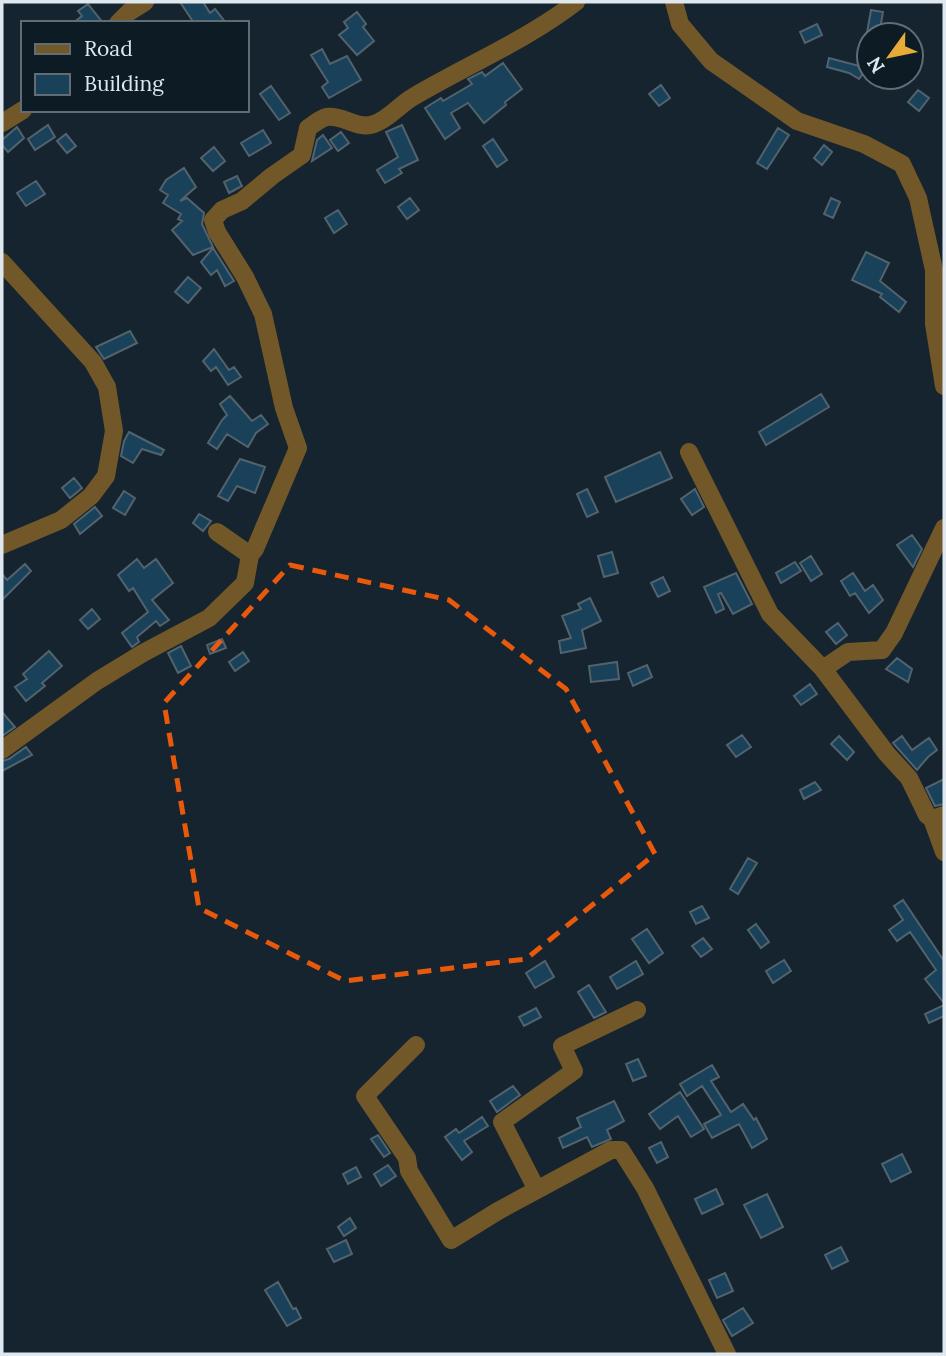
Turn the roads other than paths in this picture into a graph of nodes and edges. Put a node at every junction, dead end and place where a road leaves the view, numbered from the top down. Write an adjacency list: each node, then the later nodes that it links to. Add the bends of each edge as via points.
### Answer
1 (145, 2): 4 (street)
2 (576, 2): 13 (street, via 372,125 325,117 308,128 302,155 214,220 263,314 298,448)
3 (674, 2): 8 (street, via 680,24 711,61 797,121 864,144 902,164 918,198 934,270 933,324)
4 (120, 21)
5 (21, 111): 6 (street)
6 (2, 123)
7 (2, 262): 12 (street, via 93,362 107,387 114,430 106,476 91,496 61,520)
8 (944, 386)
9 (690, 452): 14 (street, via 771,614)
10 (944, 528): 14 (street, via 882,650 848,652)
11 (217, 532): 13 (street)
12 (2, 545)
13 (250, 555): 15 (street, via 245,583 209,618 97,681)
14 (823, 669): 16 (street, via 909,778 927,815)
15 (2, 750)
16 (938, 817): 17 (street)
17 (944, 852)
18 (636, 1010): 20 (street, via 562,1046 574,1070 502,1122)
19 (416, 1045): 20 (street, via 365,1096 407,1158 409,1171 451,1240)
20 (537, 1190): 21 (street, via 611,1150 621,1150 645,1188)
21 (727, 1354)

